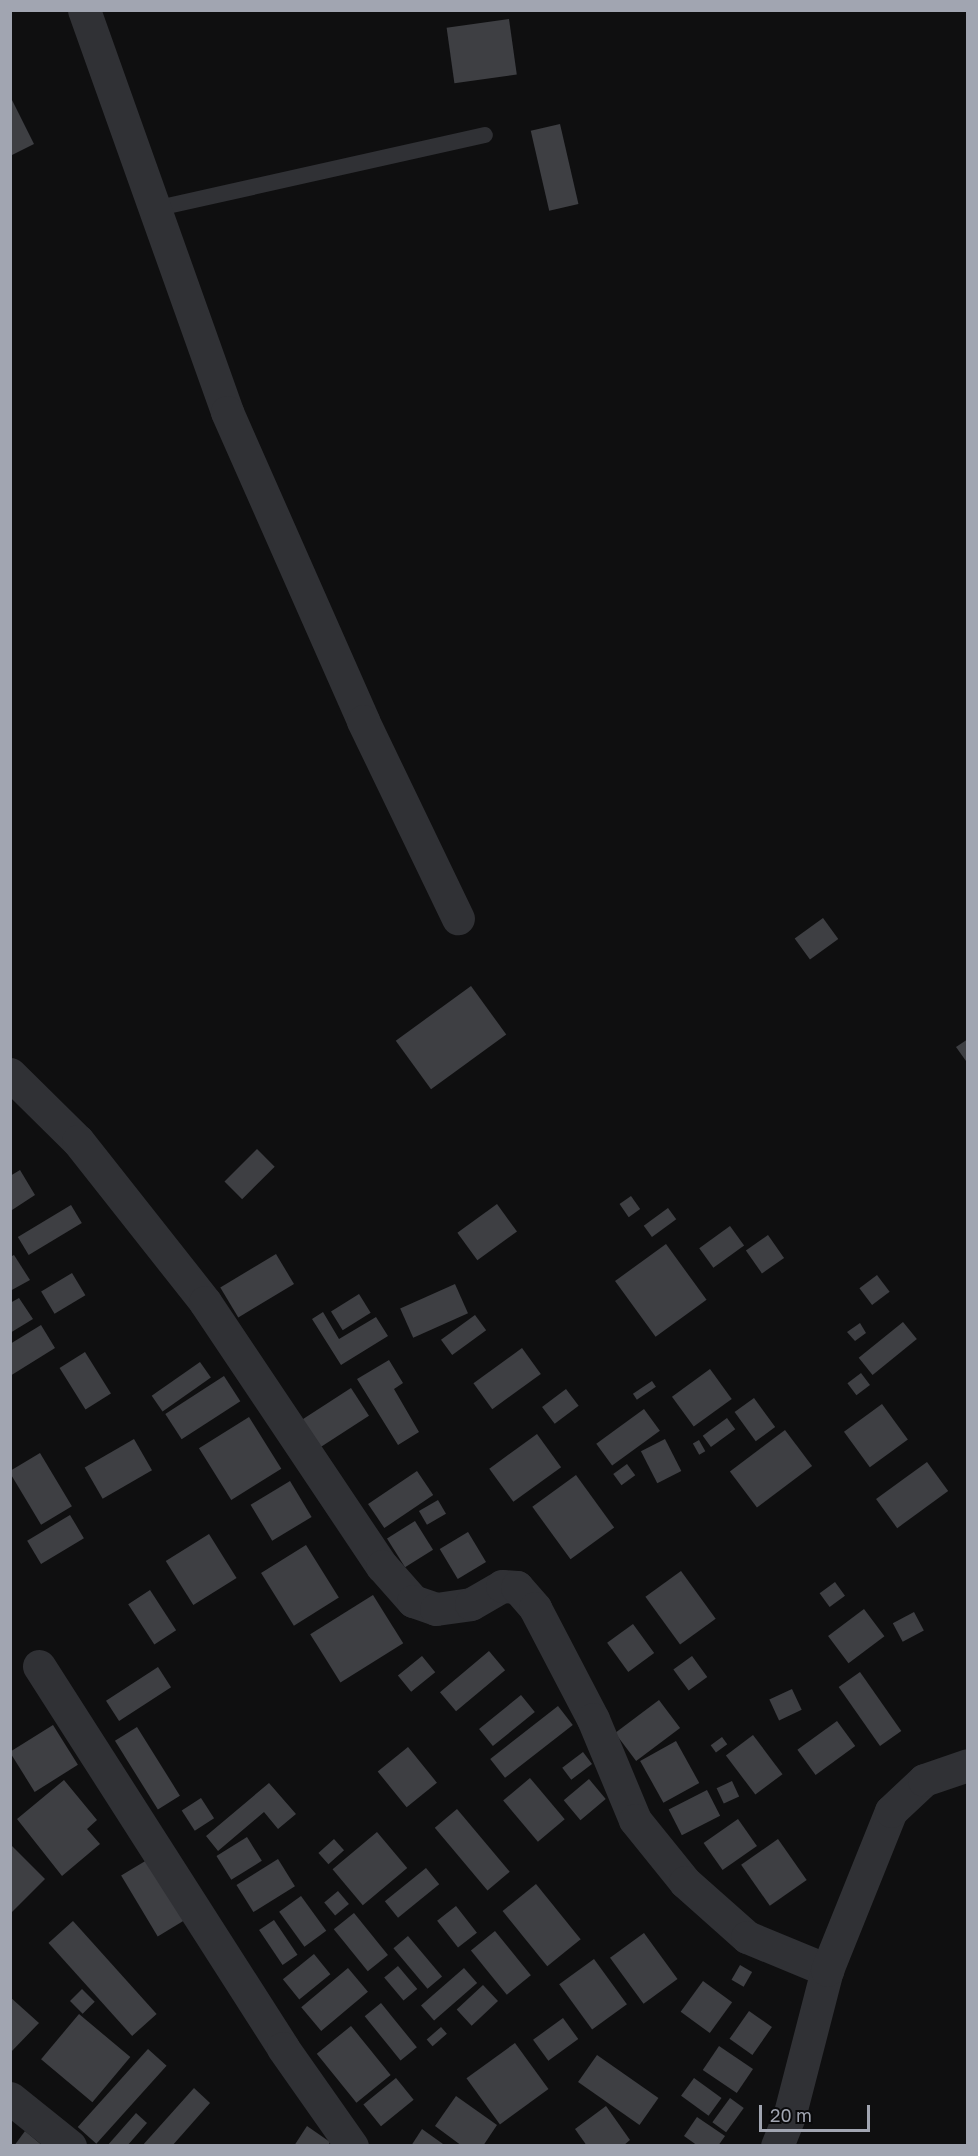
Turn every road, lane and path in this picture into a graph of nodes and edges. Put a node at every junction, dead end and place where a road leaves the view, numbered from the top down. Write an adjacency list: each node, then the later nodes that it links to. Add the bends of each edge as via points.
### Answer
1 (84, 10): 3 (street)
2 (484, 135): 3 (lane)
3 (154, 209): 4 (street, via 227,412 363,721)
4 (458, 918)
5 (10, 1074): 8 (street, via 78,1141 205,1302 382,1566 413,1600 436,1609 471,1604 502,1586 517,1587 535,1608 593,1719 635,1820 685,1882 747,1937)
6 (39, 1666): 11 (street, via 283,2048)
7 (968, 1765): 8 (street, via 924,1780 891,1811)
8 (827, 1970): 12 (street, via 790,2113)
9 (10, 2098): 10 (street)
10 (70, 2145)
11 (352, 2145)
12 (777, 2145)

